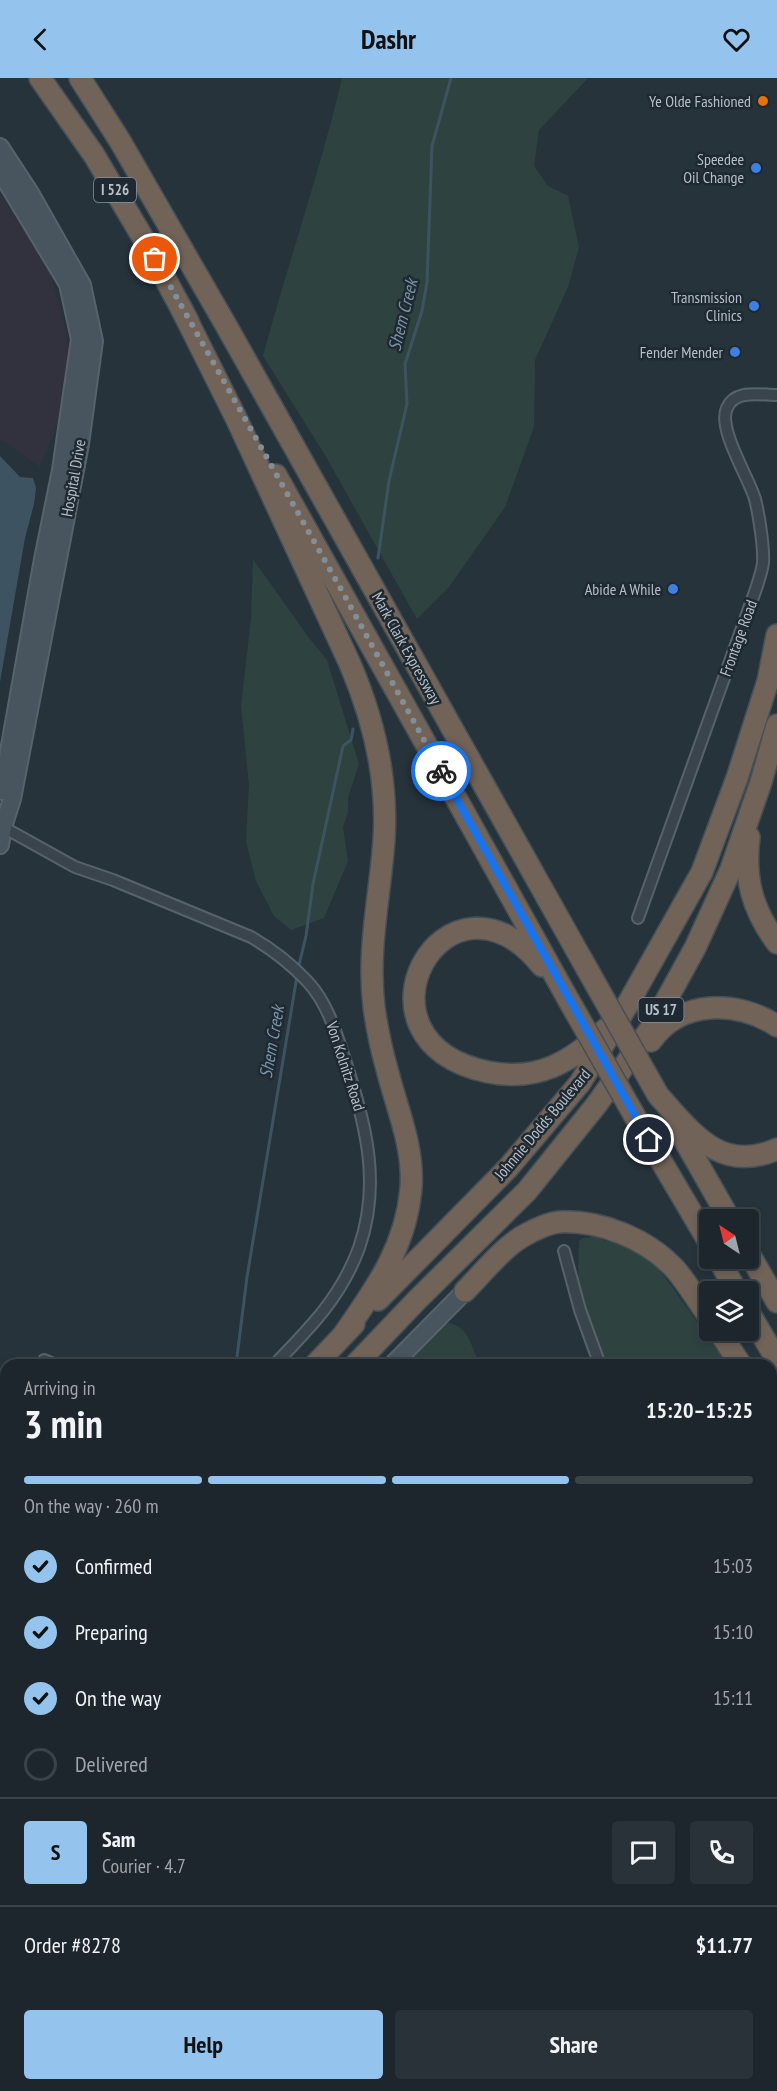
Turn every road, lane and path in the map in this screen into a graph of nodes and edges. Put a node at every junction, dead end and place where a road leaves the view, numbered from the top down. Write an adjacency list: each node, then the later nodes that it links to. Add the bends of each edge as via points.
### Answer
1 (40, 78): 5 (highway, Mark Clark Expressway / I 526, via 94,155)
2 (80, 78): 17 (highway, Mark Clark Expressway / I 526, bridge, via 227,327)
3 (0, 147): 10 (street, Hospital Drive, via 82,285 94,341 79,453 12,799)
4 (0, 171): 10 (street, Hospital Drive, via 68,284 80,339 62,470 1,798)
5 (181, 308): 14 (highway, Mark Clark Expressway / I 526); 28 (highway, via 350,664 378,744 384,838 373,935 373,990 386,1064 410,1152 411,1189 405,1222 382,1280)
6 (777, 395): 12 (street, Frontage Road, via 738,396 724,416 754,498 763,563)
7 (777, 635): 15 (highway, Johnnie Dodds Boulevard / US 17, via 768,681 702,872)
8 (777, 725): 9 (highway, Johnnie Dodds Boulevard / US 17)
9 (753, 805): 13 (highway, via 748,845 749,886 761,918); 19 (highway, Johnnie Dodds Boulevard / US 17, via 722,889 651,1028 597,1104)
10 (1, 826): 11 (street, Hospital Drive); 30 (street, Von Kolnitz Road, via 75,867 271,948 309,983 332,1020 362,1113 369,1150 367,1217 359,1247 328,1307)
11 (0, 845)
12 (638, 918)
13 (777, 943)
14 (568, 999): 15 (highway, via 521,946 483,928 456,932 436,946 416,978 413,1004 425,1032 445,1054 501,1075 540,1072 574,1056); 21 (highway, Mark Clark Expressway, bridge)
15 (625, 1010): 28 (highway, Johnnie Dodds Boulevard / US 17, via 580,1083 508,1168)
16 (777, 1026): 19 (highway, via 745,1011 716,1007 675,1019 654,1036 578,1144)
17 (658, 1095): 18 (highway, via 693,1134 726,1155 757,1156); 20 (highway, Mark Clark Expressway / I 526)
18 (777, 1149)
19 (527, 1191): 32 (highway, Johnnie Dodds Boulevard / US 17)
20 (724, 1209)
21 (699, 1225)
22 (564, 1251): 34 (street)
23 (758, 1269): 25 (highway)
24 (465, 1291): 26 (highway, via 523,1236 557,1222 577,1223 616,1231 651,1249 675,1270); 33 (street)
25 (777, 1302)
26 (699, 1303)
27 (759, 1330): 36 (highway)
28 (344, 1334): 31 (highway, Johnnie Dodds Boulevard / US 17)
29 (725, 1341): 35 (highway)
30 (280, 1359)
31 (321, 1359)
32 (363, 1359)
33 (398, 1359)
34 (598, 1359)
35 (737, 1359)
36 (776, 1359)

